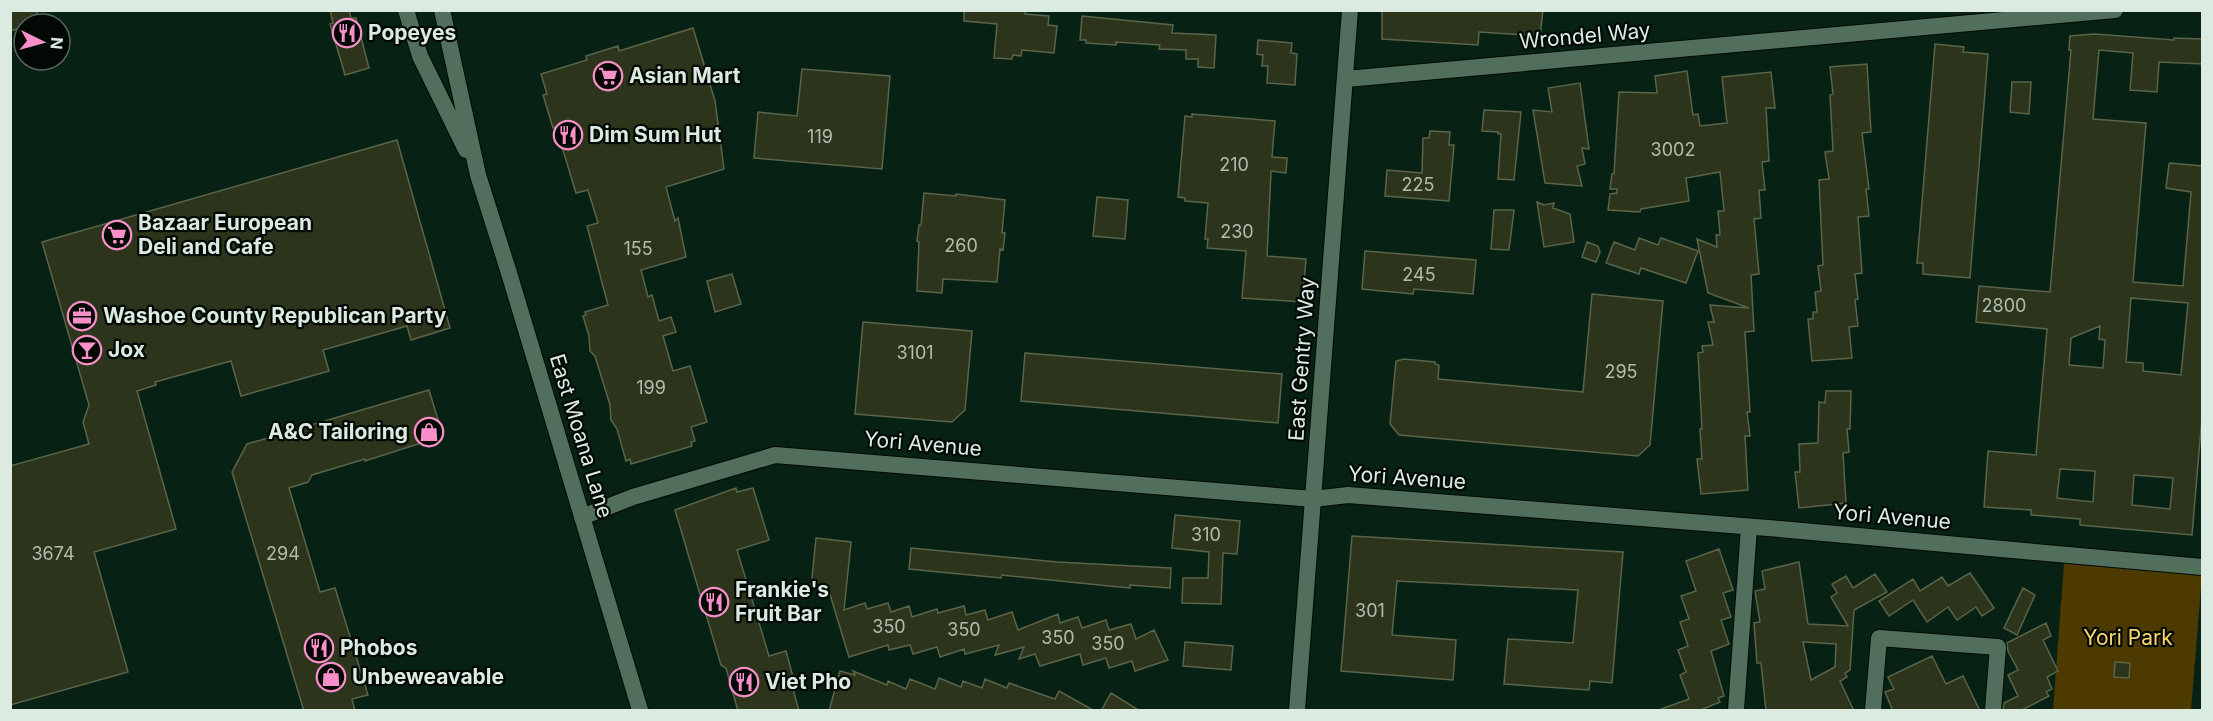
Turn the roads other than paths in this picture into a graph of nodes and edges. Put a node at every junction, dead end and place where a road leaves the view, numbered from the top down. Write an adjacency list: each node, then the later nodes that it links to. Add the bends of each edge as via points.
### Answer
1 (406, 10): 6 (street, East Moana Lane, via 420,56)
2 (442, 10): 6 (street, East Moana Lane)
3 (1350, 10): 5 (street, East Gentry Way)
4 (2115, 10): 5 (street, Wrondel Way)
5 (1346, 79): 7 (street, East Gentry Way)
6 (478, 175): 8 (street, East Moana Lane)
7 (1313, 499): 8 (street, Yori Avenue, via 775,455 633,497); 9 (street, Yori Avenue, via 1348,495); 12 (street, East Gentry Way)
8 (582, 517): 11 (street, East Moana Lane)
9 (1749, 527): 10 (street, Yori Avenue); 13 (street)
10 (2202, 567)
11 (640, 711)
12 (1297, 711)
13 (1736, 711)
14 (1872, 711): 15 (street, via 1879,638 1998,647)
15 (1993, 711)

